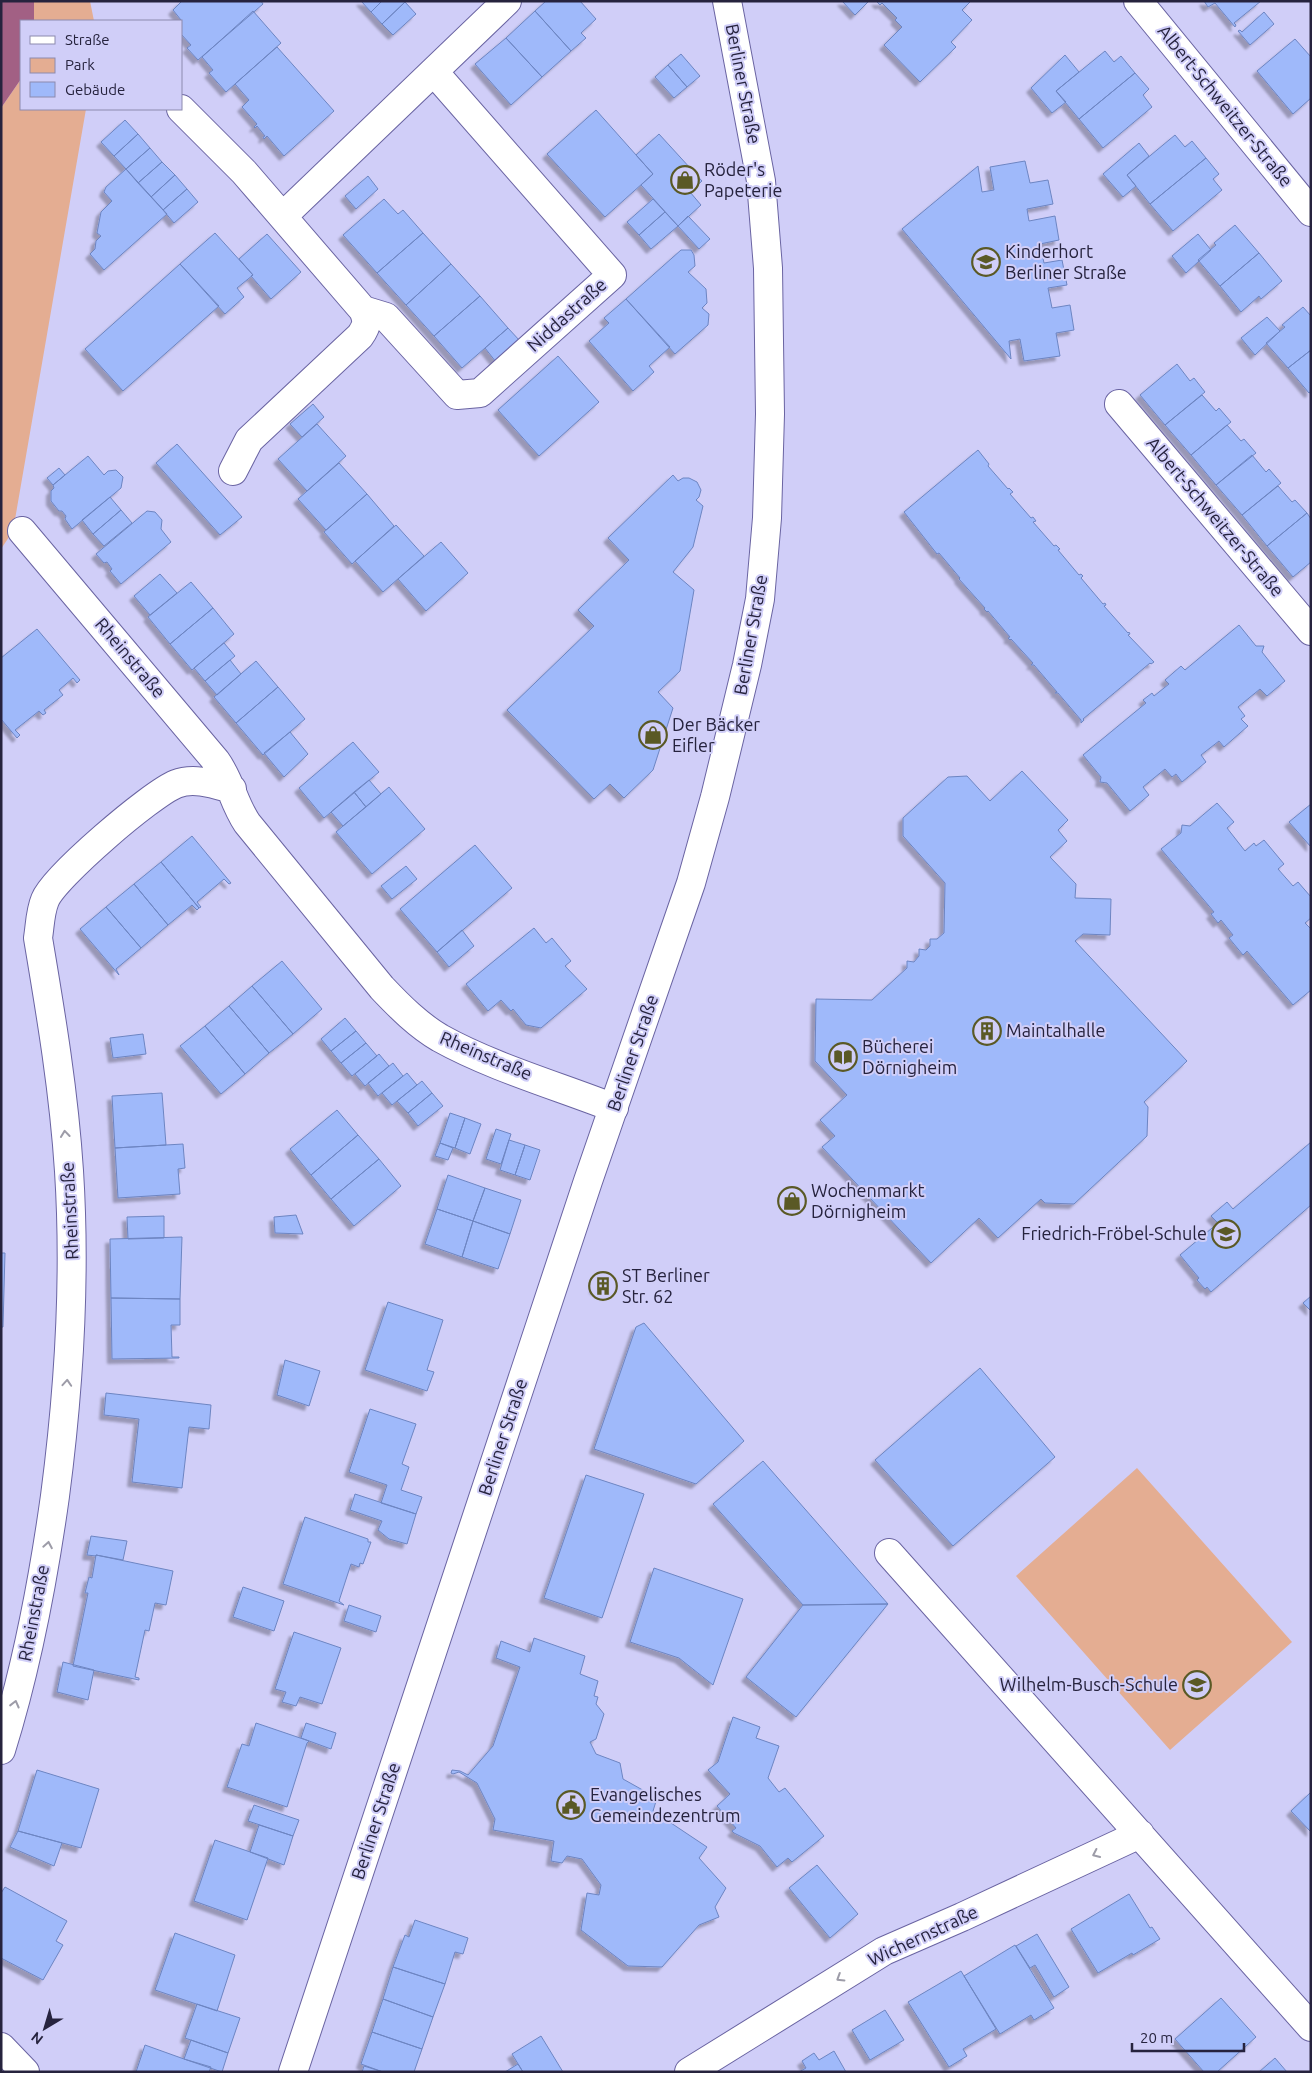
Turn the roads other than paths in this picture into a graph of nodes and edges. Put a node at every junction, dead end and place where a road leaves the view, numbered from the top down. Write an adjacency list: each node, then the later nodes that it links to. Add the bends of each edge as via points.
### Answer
1 (507, 1): 4 (street)
2 (727, 1): 14 (street, Berliner Straße, via 760,182 768,268 769,480 760,599 732,729 691,883)
3 (1138, 1): 6 (street, Albert-Schweitzer-Straße)
4 (434, 72): 7 (street); 8 (street, Niddastraße, via 612,275 480,393 457,395 386,317)
5 (182, 110): 7 (street)
6 (1311, 212)
7 (283, 216): 8 (street)
8 (362, 310): 10 (street, via 367,319 366,328 360,336 249,440)
9 (1119, 404): 12 (street, Albert-Schweitzer-Straße)
10 (233, 471)
11 (22, 532): 13 (street, Rheinstraße, via 216,761)
12 (1311, 631)
13 (232, 789): 14 (street, Rheinstraße, via 238,810 247,823 407,1014 439,1037 475,1055); 16 (street, Rheinstraße, one-way to 13, via 35,1619 50,1532 64,1431 72,1287 69,1171 59,1068 38,938 45,899 70,867 169,788 199,781)
14 (614, 1108): 21 (street, Berliner Straße)
15 (889, 1553): 17 (street)
16 (1, 1750)
17 (1140, 1834): 18 (street); 22 (street, Wichernstraße, one-way to 22, via 884,1951)
18 (1311, 2027)
19 (1, 2047): 20 (street)
20 (26, 2072)
21 (293, 2072)
22 (689, 2072)

